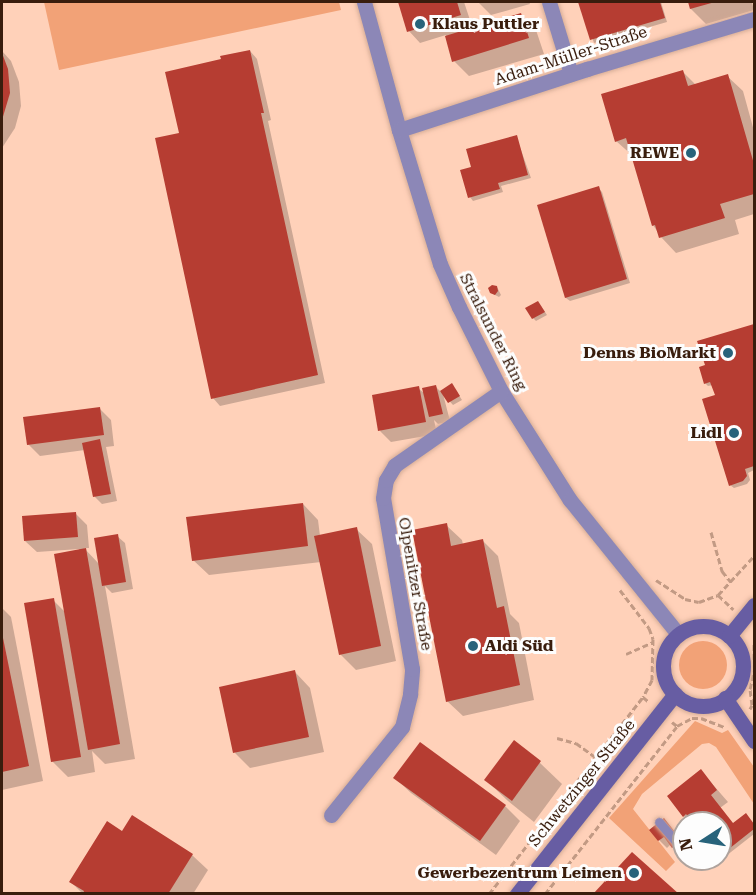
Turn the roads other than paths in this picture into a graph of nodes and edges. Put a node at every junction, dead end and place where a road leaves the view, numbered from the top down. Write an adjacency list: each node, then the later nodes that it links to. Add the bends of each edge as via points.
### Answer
1 (364, 2): 5 (street, Stralsunder Ring)
2 (549, 2): 4 (street)
3 (754, 19): 4 (street, Adam-Müller-Straße)
4 (571, 75): 5 (street, Adam-Müller-Straße)
5 (399, 129): 6 (street, Stralsunder Ring, via 440,264)
6 (501, 391): 8 (street, Stralsunder Ring, via 570,501); 13 (street, Olpenitzer Straße, via 395,465 386,480 383,498 412,669 410,694 402,727)
7 (754, 605): 9 (main road)
8 (678, 634): 9 (main road, via 702,626); 10 (main road, via 666,651 663,666 666,681)
9 (729, 636): 11 (main road, via 743,665 740,680)
10 (675, 694): 11 (main road, via 696,705); 16 (main road, Schwetzinger Straße)
11 (726, 698): 12 (main road)
12 (754, 741)
13 (331, 815)
14 (659, 822): 15 (lane)
15 (672, 837)
16 (517, 894)

